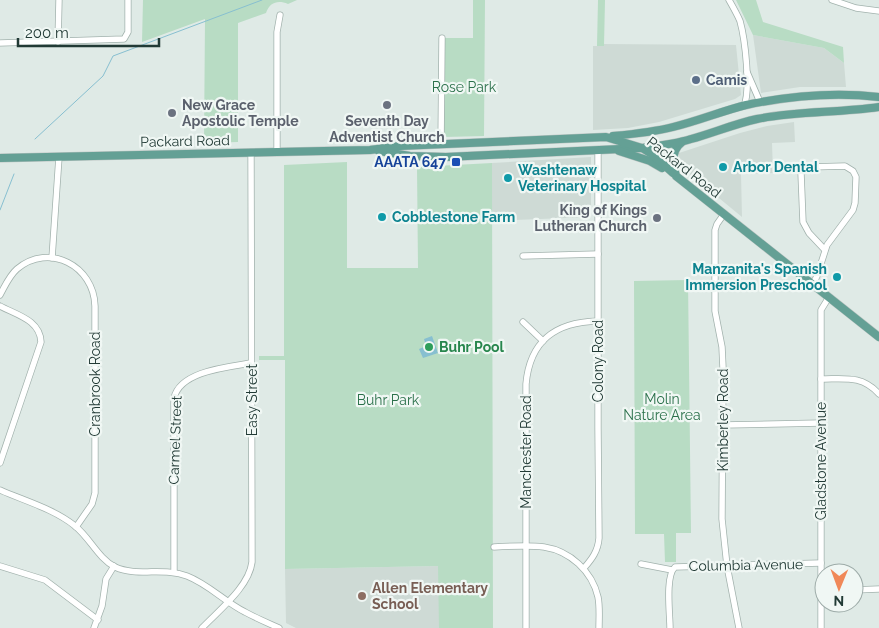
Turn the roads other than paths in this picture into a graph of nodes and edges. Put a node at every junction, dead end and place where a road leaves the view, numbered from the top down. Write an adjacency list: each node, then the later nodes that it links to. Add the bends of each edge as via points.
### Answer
1 (59, 0): 9 (street)
2 (128, 0): 9 (street, via 128,32 124,40)
3 (729, 0): 11 (street, via 739,19)
4 (832, 0): 5 (street)
5 (844, 2): 6 (street, via 865,10)
6 (879, 11)
7 (280, 15): 30 (street, via 277,32)
8 (442, 38): 24 (street)
9 (58, 42): 10 (street)
10 (0, 44)
11 (747, 72): 14 (street); 15 (street, via 748,98)
12 (796, 97): 13 (main road); 14 (main road); 18 (main road, via 800,104 798,109)
13 (879, 97)
14 (760, 102): 15 (main road)
15 (744, 106): 17 (main road)
16 (879, 107): 18 (main road)
17 (726, 111): 19 (main road, via 706,121); 20 (main road, via 675,127)
18 (769, 117): 19 (main road, Packard Road)
19 (706, 134): 22 (main road, Packard Road)
20 (606, 136): 21 (main road, Packard Road); 25 (main road, Packard Road)
21 (530, 140): 23 (main road, Packard Road); 31 (main road, via 490,146 487,149)
22 (684, 141): 25 (main road, Packard Road); 35 (main road, via 676,146 674,152)
23 (476, 143): 24 (main road, Packard Road); 32 (main road, via 425,148 422,152)
24 (441, 144): 27 (main road, Packard Road)
25 (642, 148): 26 (main road, Packard Road); 35 (main road, Packard Road)
26 (610, 149): 28 (main road, Packard Road); 35 (main road, via 650,160)
27 (370, 150): 30 (main road, Packard Road); 32 (main road, Packard Road)
28 (598, 150): 31 (main road, Packard Road); 38 (street, Colony Road)
29 (251, 152): 30 (main road, Packard Road); 33 (main road, Packard Road); 49 (street, Easy Street)
30 (277, 152)
31 (489, 155): 32 (main road, Packard Road)
32 (427, 156)
33 (59, 157): 34 (main road, Packard Road); 40 (street)
34 (0, 158)
35 (674, 174): 36 (main road, Packard Road)
36 (724, 214): 41 (main road, Packard Road); 53 (street, Kimberley Road, via 715,230 714,268 716,323 723,357)
37 (825, 250): 37 (street, via 855,203 856,177 854,171 845,166 810,167 802,173 803,222); 41 (street)
38 (598, 254): 39 (street); 45 (street, Colony Road)
39 (523, 256)
40 (52, 258): 42 (street, via 32,261 18,268); 56 (street, Cranbrook Road, via 82,272 89,281 95,300 95,492 92,504)
41 (812, 284): 43 (main road, Packard Road)
42 (0, 295)
43 (829, 297): 47 (main road, Packard Road); 50 (street, Gladstone Avenue, via 821,310)
44 (0, 306): 54 (street, via 36,326 41,342)
45 (598, 321): 48 (street, Manchester Road, via 565,326); 65 (street, Colony Road, via 599,547)
46 (523, 322): 48 (street)
47 (879, 337)
48 (543, 341): 57 (street, Manchester Road, via 528,365 526,384)
49 (251, 363): 67 (street, Carmel Street, via 191,378 175,391); 70 (street, Easy Street, via 252,562 246,582)
50 (821, 379): 51 (street, via 858,380); 52 (street, Gladstone Avenue)
51 (879, 394)
52 (821, 422): 53 (street); 60 (street, Gladstone Avenue)
53 (723, 425): 64 (street, Kimberley Road, via 722,519)
54 (0, 463)
55 (0, 490): 56 (street, via 59,515)
56 (76, 527): 63 (street)
57 (526, 546): 58 (street); 65 (street, via 545,547 565,554); 76 (street, Manchester Road)
58 (494, 547)
59 (814, 563): 64 (street, Columbia Avenue)
60 (821, 563)
61 (642, 564): 66 (street, Columbia Avenue)
62 (0, 566): 72 (street, via 45,580)
63 (114, 566): 67 (street, via 135,571); 72 (street, via 105,583)
64 (727, 566): 66 (street, Columbia Avenue, via 678,567); 79 (street, Kimberley Road)
65 (584, 568): 77 (street, via 598,597)
66 (672, 570): 78 (street, via 669,580)
67 (174, 572): 70 (street, via 195,580)
68 (864, 590): 69 (street)
69 (879, 590)
70 (227, 601): 74 (street, Easy Street); 75 (street)
71 (821, 613): 80 (street, Gladstone Avenue)
72 (98, 620): 73 (street)
73 (94, 628)
74 (202, 628)
75 (279, 628)
76 (526, 628)
77 (600, 628)
78 (670, 628)
79 (739, 628)
80 (821, 628)

